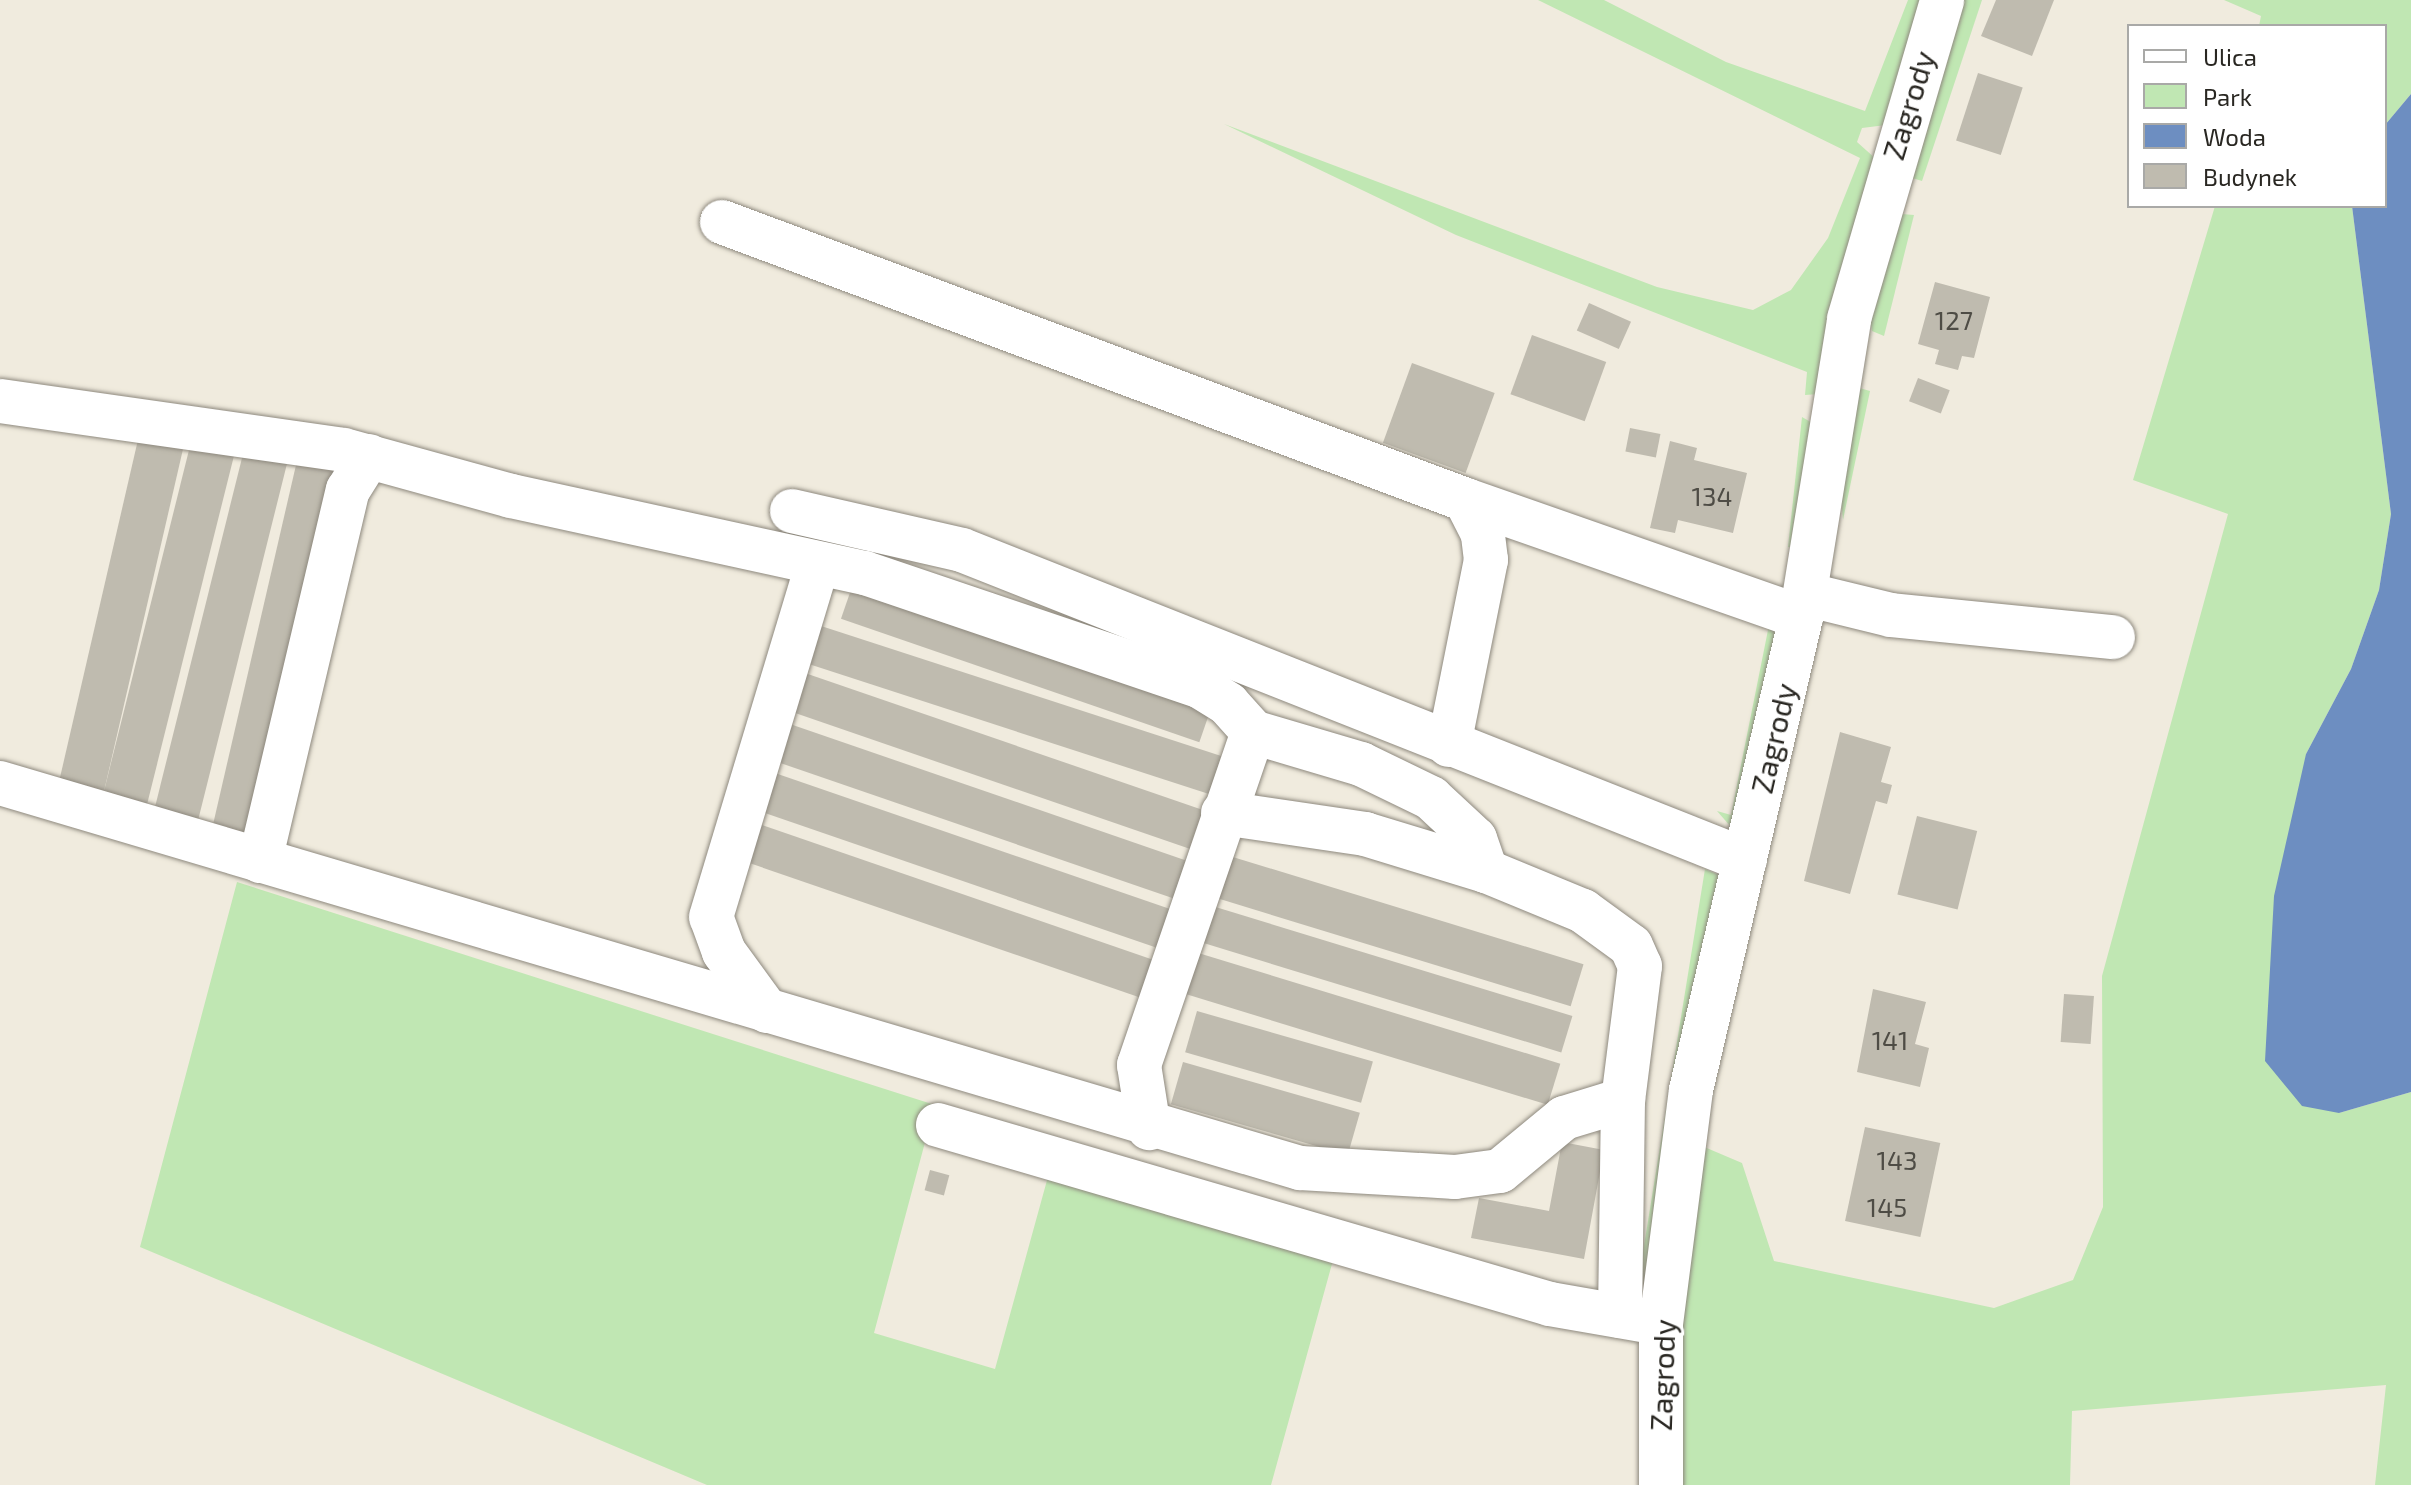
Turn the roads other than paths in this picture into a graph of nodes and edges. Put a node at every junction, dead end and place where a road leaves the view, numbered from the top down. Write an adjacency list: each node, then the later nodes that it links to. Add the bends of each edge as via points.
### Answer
1 (1942, 0): 8 (street, Zagrody, via 1849,319)
2 (722, 222): 5 (street)
3 (0, 401): 4 (street)
4 (369, 456): 7 (street); 15 (street, via 348,490)
5 (1466, 500): 8 (street); 11 (street, via 1483,534 1486,560)
6 (792, 511): 11 (street, via 962,550)
7 (817, 566): 10 (street, via 909,586 1201,687); 17 (street)
8 (1803, 606): 9 (street); 14 (street, Zagrody)
9 (2113, 637)
10 (1253, 732): 13 (street); 16 (street, via 1361,764 1431,798 1475,839)
11 (1449, 745): 14 (street)
12 (0, 783): 15 (street)
13 (1223, 813): 16 (street, via 1365,834); 20 (street)
14 (1745, 860): 25 (street, Zagrody)
15 (260, 861): 18 (street)
16 (1486, 871): 21 (street, via 1583,911 1631,946 1640,966)
17 (711, 917): 18 (street); 19 (street, via 724,952)
18 (694, 992): 19 (street)
19 (767, 1011): 22 (street)
20 (1139, 1065): 22 (street); 24 (street)
21 (1623, 1100): 24 (street, via 1564,1118 1500,1171 1455,1177 1300,1168); 25 (street)
22 (1066, 1102): 24 (street)
23 (938, 1125): 25 (street, via 1550,1304)
24 (1149, 1128)
25 (1641, 1320): 26 (street, Zagrody)
26 (1661, 1485)

